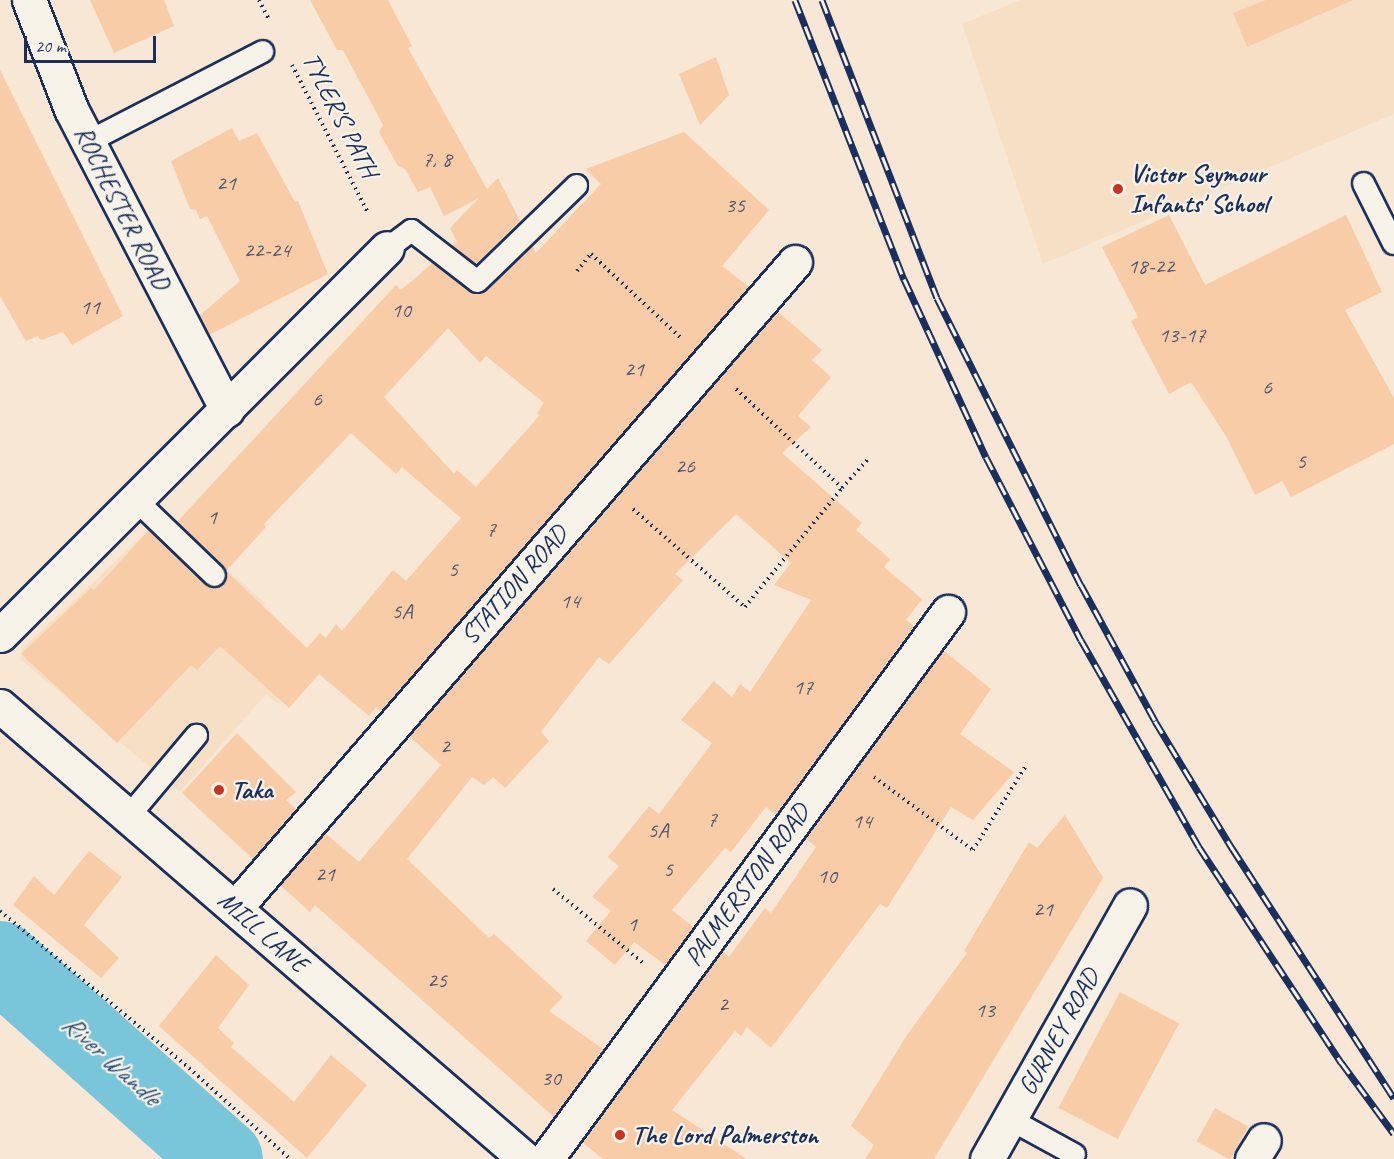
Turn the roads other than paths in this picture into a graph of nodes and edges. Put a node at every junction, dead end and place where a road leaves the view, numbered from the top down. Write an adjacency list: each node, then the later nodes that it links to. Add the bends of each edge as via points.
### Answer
1 (29, 0): 3 (street, ROCHESTER ROAD, via 71,109)
2 (262, 51): 3 (lane)
3 (88, 141): 9 (street, ROCHESTER ROAD)
4 (1363, 183): 6 (lane)
5 (576, 185): 7 (lane, via 477,281 411,230)
6 (1393, 243)
7 (387, 248): 9 (street)
8 (795, 262): 18 (street, STATION ROAD)
9 (227, 410): 10 (street)
10 (136, 500): 11 (lane); 13 (street)
11 (214, 575)
12 (948, 612): 22 (street, PALMERSTON ROAD)
13 (0, 635)
14 (0, 706): 16 (street, MILL LANE)
15 (196, 735): 16 (lane)
16 (128, 816): 18 (street, MILL LANE)
17 (1130, 905): 19 (street, GURNEY ROAD)
18 (235, 908): 21 (street, MILL LANE)
19 (1010, 1119): 20 (lane); 23 (street, GURNEY ROAD)
20 (1074, 1154)
21 (525, 1159)
22 (546, 1159)
23 (987, 1159)

